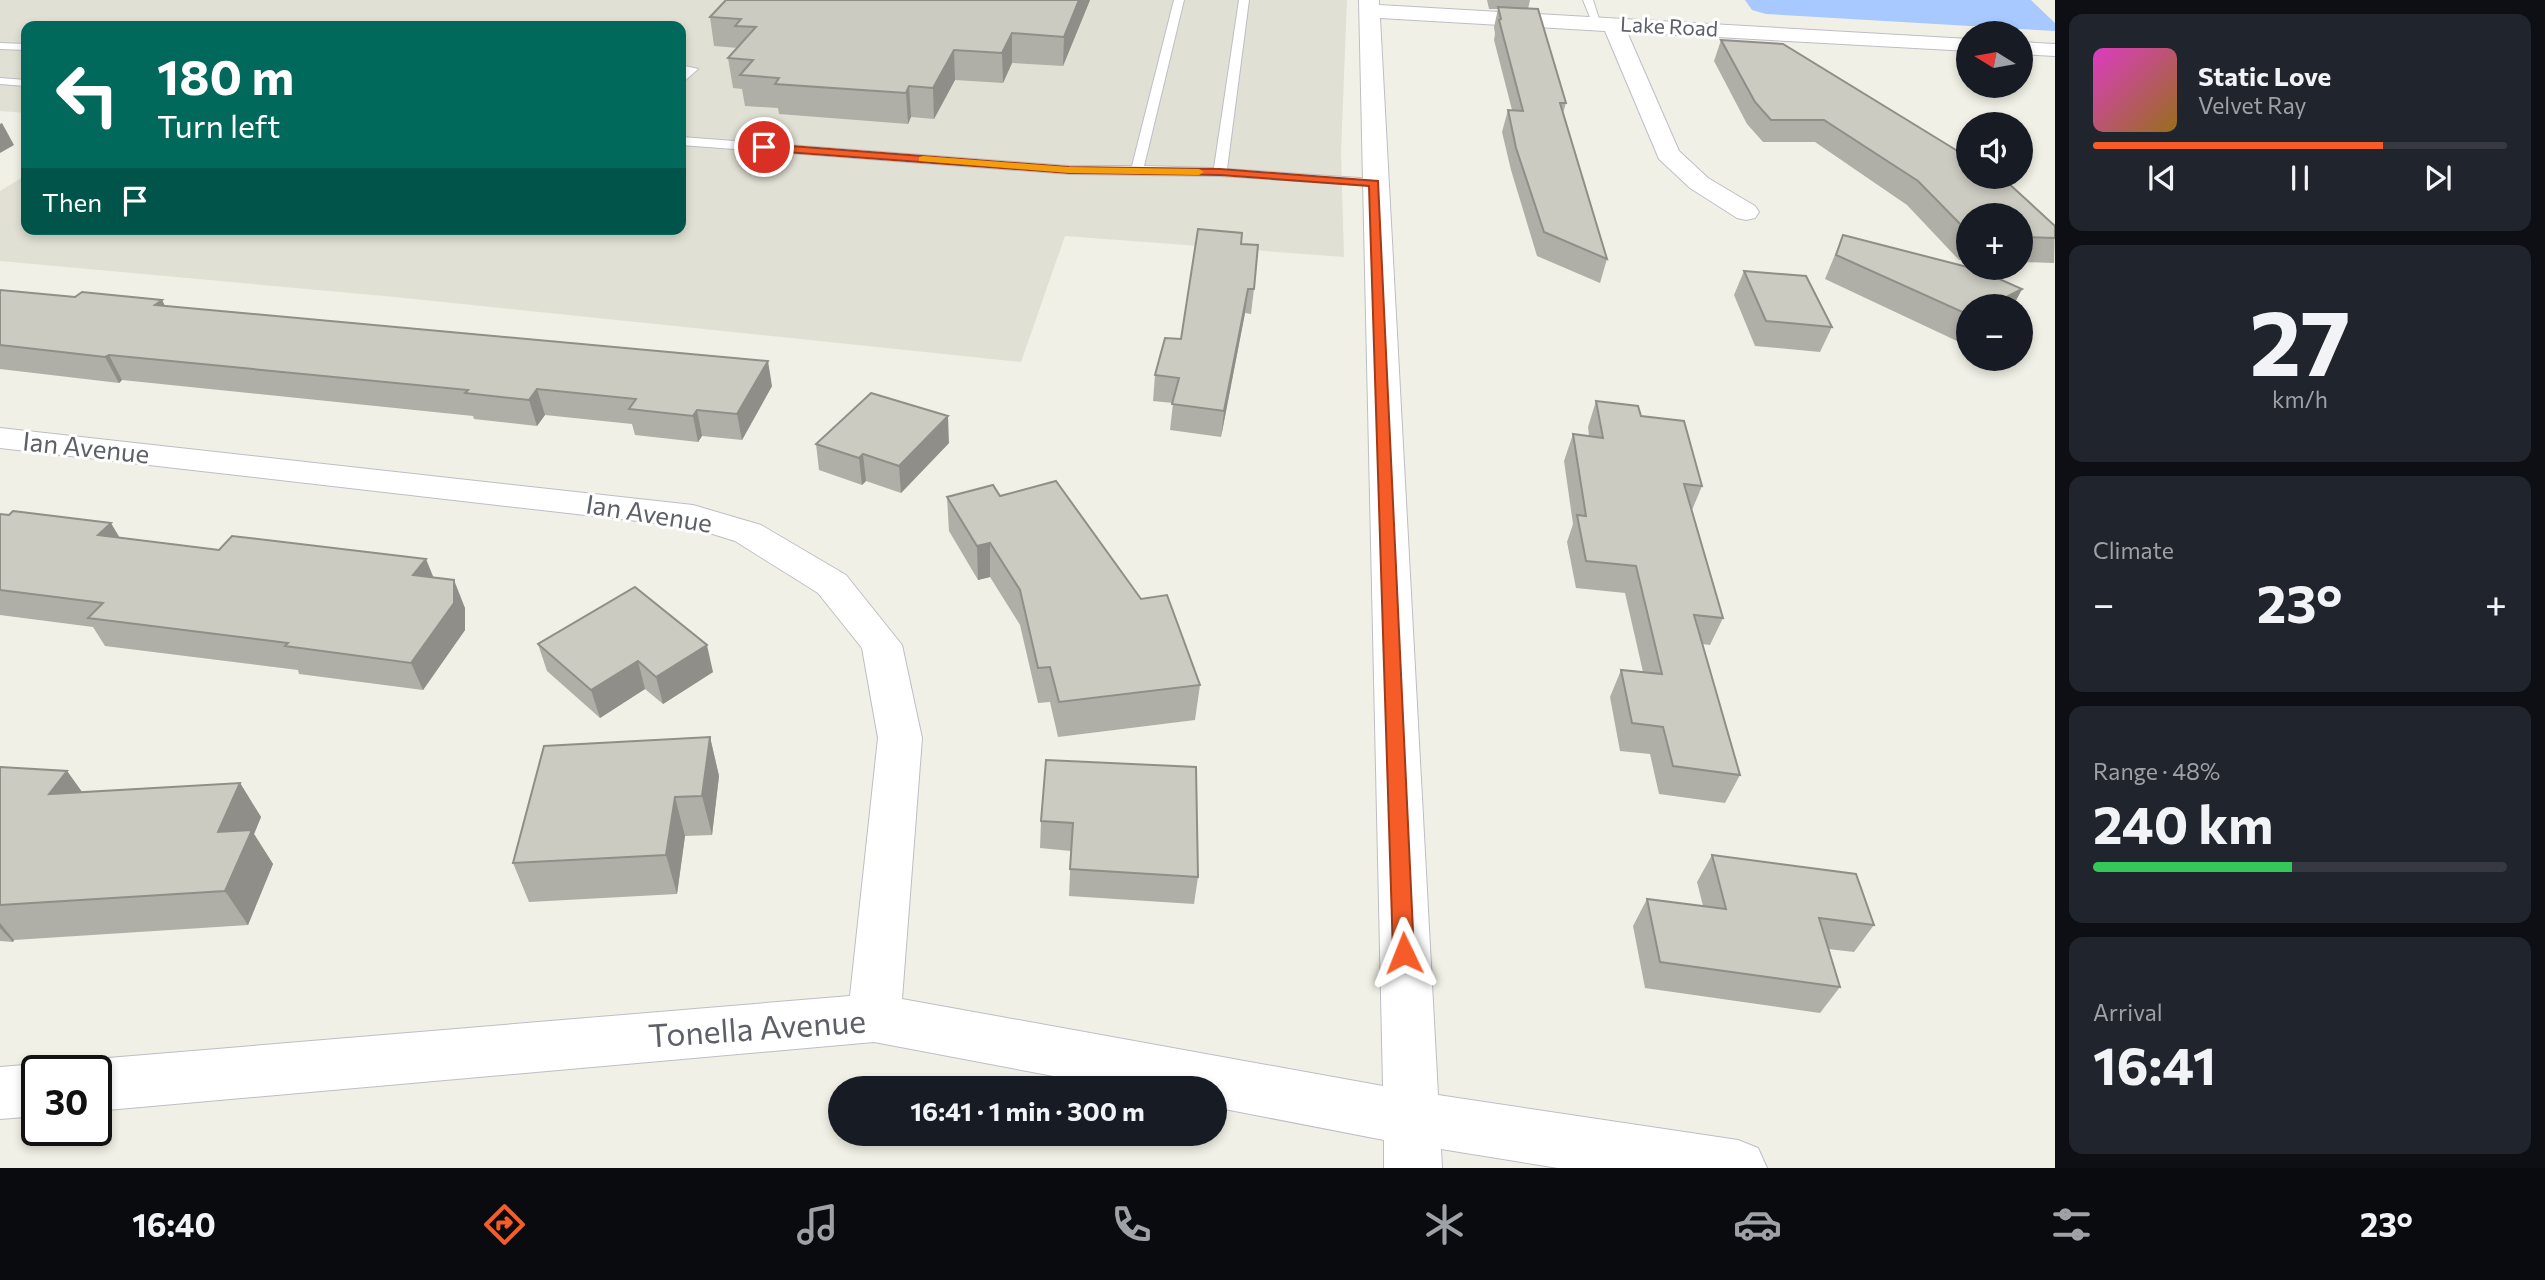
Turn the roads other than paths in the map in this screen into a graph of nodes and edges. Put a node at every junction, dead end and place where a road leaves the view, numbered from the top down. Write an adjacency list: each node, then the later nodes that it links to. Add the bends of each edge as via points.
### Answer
1 (1180, 0): 14 (lane)
2 (1244, 0): 15 (lane)
3 (1588, 0): 5 (lane)
4 (1369, 6): 5 (street, Lake Road); 16 (street)
5 (1605, 24): 6 (street, Lake Road); 17 (street, via 1668,154 1699,183)
6 (1956, 44)
7 (0, 46): 8 (lane)
8 (21, 47)
9 (2034, 49): 10 (street)
10 (2055, 50)
11 (0, 81): 12 (lane)
12 (21, 83)
13 (686, 141): 14 (lane, via 1069,170)
14 (1137, 170): 15 (lane)
15 (1220, 172): 16 (lane)
16 (1374, 183): 23 (street)
17 (1746, 212)
18 (0, 438): 19 (street, Ian Avenue, via 693,516 748,533 832,584 882,645 900,738)
19 (874, 1017): 20 (street, Tonella Avenue); 23 (street, Tonella Avenue)
20 (112, 1084)
21 (21, 1091): 22 (street)
22 (0, 1093)
23 (1412, 1143): 24 (street, Tonella Avenue)
24 (1738, 1168)

